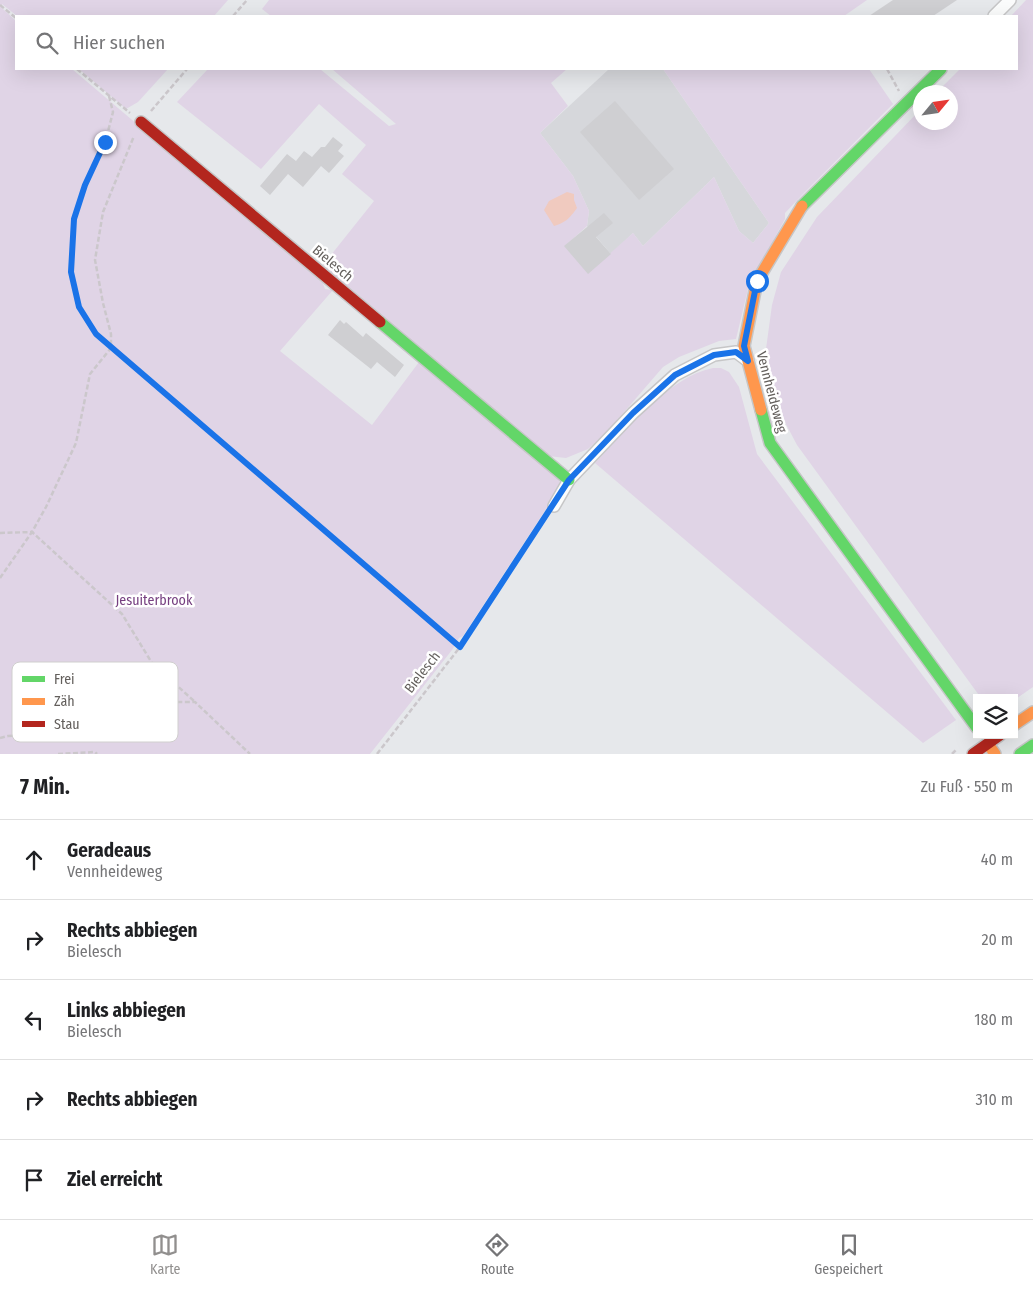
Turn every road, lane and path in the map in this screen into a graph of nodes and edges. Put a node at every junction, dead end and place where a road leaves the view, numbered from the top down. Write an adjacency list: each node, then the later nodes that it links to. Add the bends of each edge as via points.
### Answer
1 (247, 0): 4 (path)
2 (1010, 0): 5 (street)
3 (0, 5): 6 (path)
4 (234, 15)
5 (995, 15)
6 (15, 17)
7 (78, 70): 11 (path)
8 (187, 70): 13 (path)
9 (888, 70): 12 (path)
10 (940, 70): 12 (street, Vennheideweg)
11 (109, 96): 13 (path); 14 (path, via 113,112 105,142 74,219 71,272 79,307 96,334)
12 (906, 103): 15 (street, Vennheideweg, via 803,205 757,281 744,346)
13 (141, 122): 14 (path, via 103,212 95,260 111,334); 16 (street, Bielesch)
14 (111, 348): 18 (path, via 90,374 76,443); 21 (path)
15 (748, 361): 16 (street, via 736,352 714,355 675,375 633,413); 27 (street, Vennheideweg, via 770,443)
16 (569, 480): 17 (street)
17 (554, 506): 21 (path, Bielesch)
18 (32, 532): 19 (path); 20 (path); 22 (path, via 122,614)
19 (0, 533)
20 (0, 578)
21 (460, 647): 34 (path, Bielesch)
22 (151, 662)
23 (178, 687): 25 (path)
24 (178, 702): 25 (path)
25 (195, 702): 33 (path)
26 (1033, 712): 28 (street)
27 (973, 722)
28 (1018, 722)
29 (985, 739): 35 (street); 36 (street)
30 (1033, 745): 37 (street)
31 (58, 754): 32 (path)
32 (97, 754)
33 (250, 754)
34 (377, 754)
35 (973, 754)
36 (995, 754)
37 (1020, 754)

